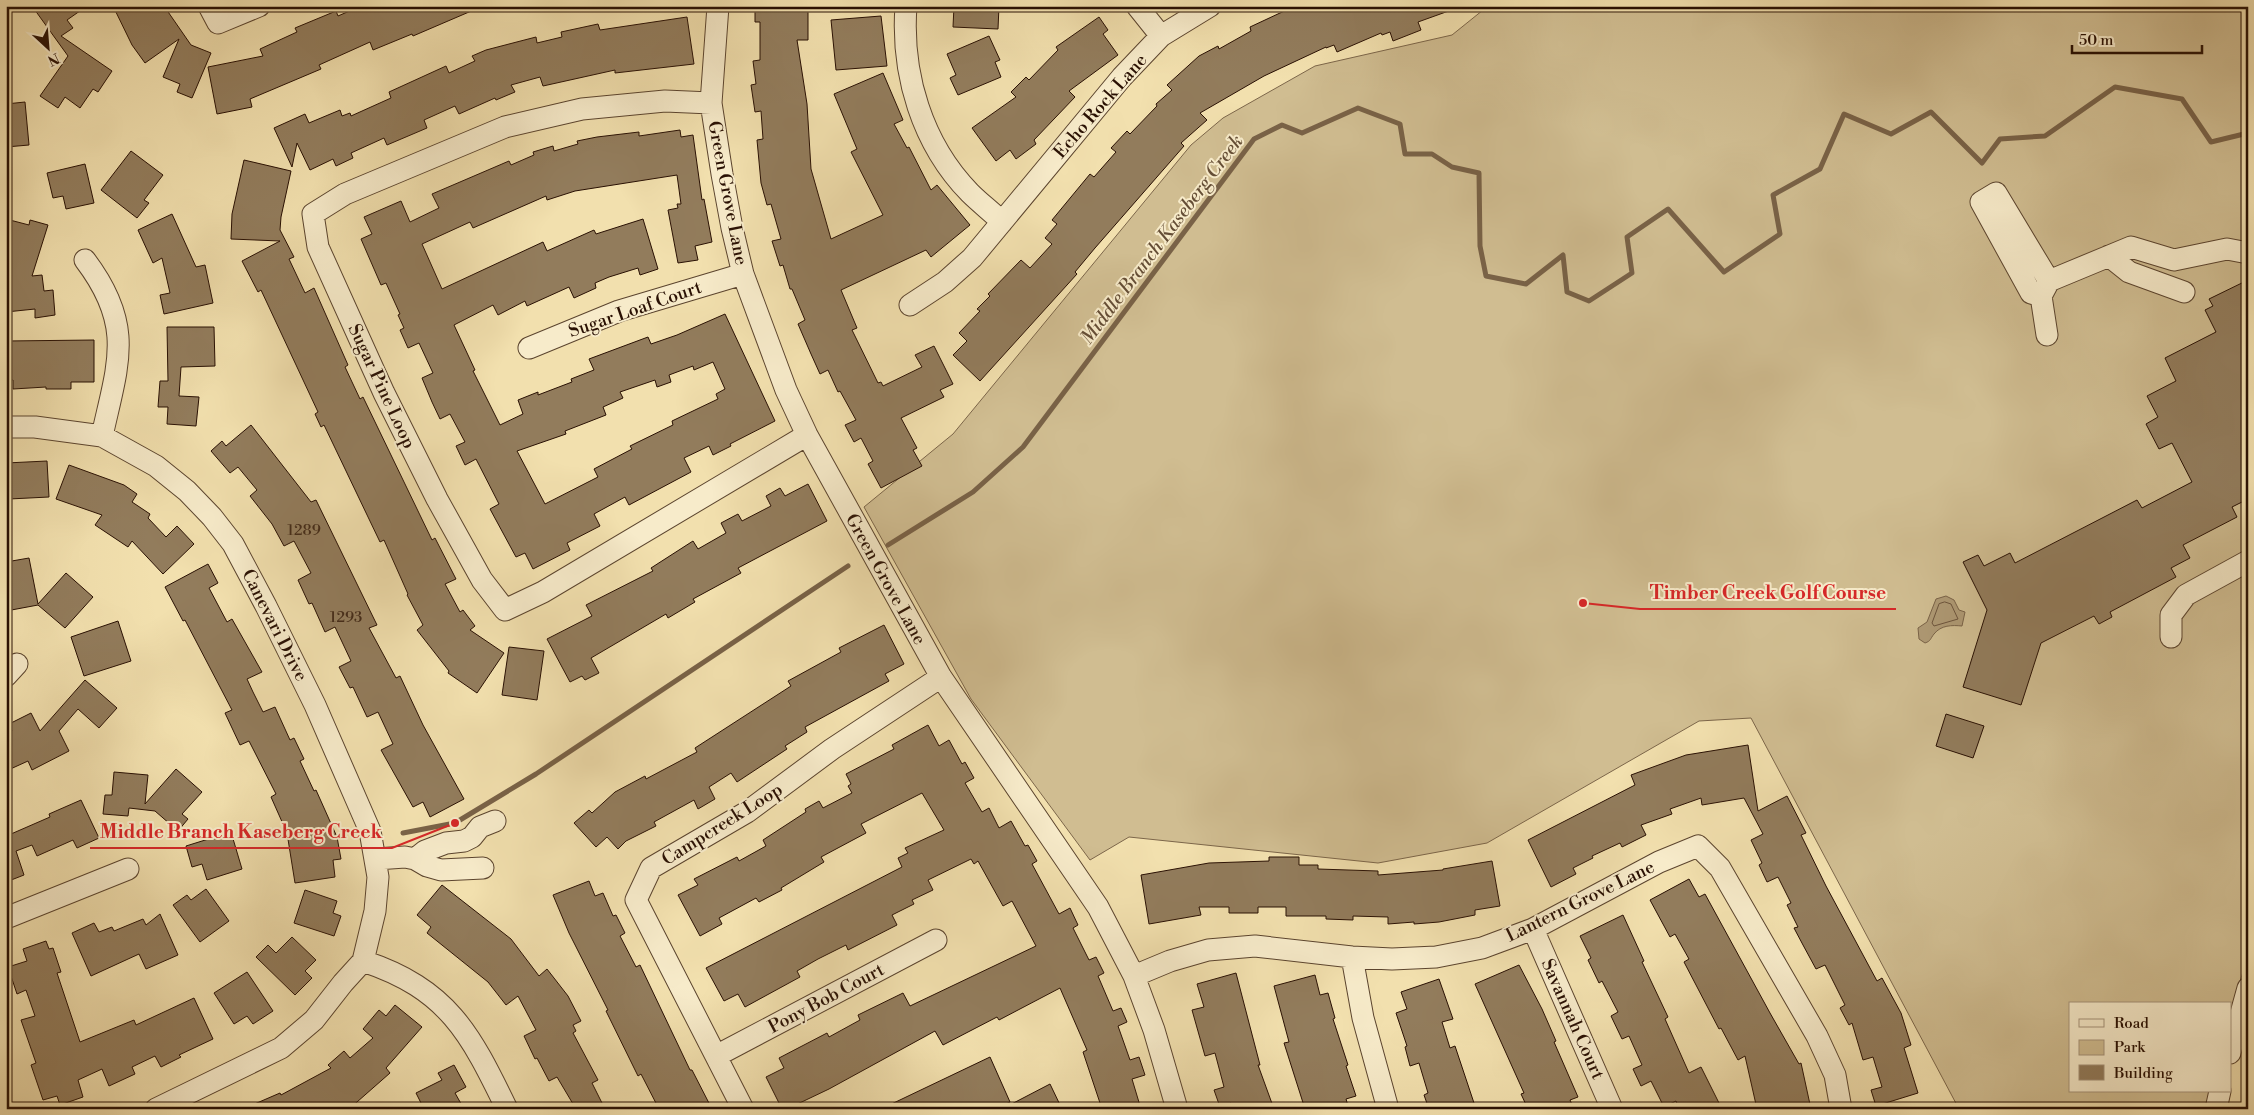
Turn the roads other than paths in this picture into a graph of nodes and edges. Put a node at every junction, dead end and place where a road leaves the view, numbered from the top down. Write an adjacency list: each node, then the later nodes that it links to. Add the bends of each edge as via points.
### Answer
1 (208, 6): 2 (street, via 218,22)
2 (259, 6)
3 (718, 6): 8 (street, Green Grove Lane)
4 (906, 6): 9 (street, via 906,62 914,97 927,130 947,164 970,193)
5 (1137, 6): 7 (street)
6 (1210, 6): 7 (street, Echo Rock Lane)
7 (1161, 36): 9 (street, Echo Rock Lane, via 1122,77)
8 (711, 103): 13 (street, Green Grove Lane); 19 (street, Sugar Pine Loop, via 665,101 582,109 505,127 346,194 313,214 318,247 384,393 437,499 482,580 504,610 543,592)
9 (1002, 222): 15 (street, Echo Rock Lane, via 972,258 945,282)
10 (2248, 253): 11 (street, via 2227,250 2174,260 2132,247)
11 (2109, 256): 14 (street, via 2129,272); 16 (street, via 2045,289)
12 (85, 260): 20 (street, via 110,300 119,339 115,386)
13 (743, 274): 17 (street, Sugar Loaf Court, via 619,312); 19 (street, Green Grove Lane, via 786,390)
14 (2184, 292)
15 (910, 305)
16 (2047, 335)
17 (529, 348)
18 (6, 427): 20 (street, Canevari Drive, via 35,427)
19 (807, 435): 23 (street, Green Grove Lane)
20 (102, 436): 25 (street, Canevari Drive, via 156,466 188,492 233,544 315,705 370,832)
21 (2248, 561): 22 (street, via 2186,595 2171,615)
22 (2171, 637)
23 (941, 677): 34 (street, Green Grove Lane, via 1087,891); 37 (street, Campcreek Loop, via 832,749 748,812 652,868 636,900)
24 (495, 821): 26 (street, via 484,824 464,841 446,843 425,851)
25 (376, 859): 26 (street); 33 (street, Canevari Drive, via 376,911)
26 (415, 859): 27 (street, via 441,870)
27 (482, 868)
28 (128, 869): 29 (street)
29 (6, 918)
30 (1533, 929): 32 (street, Lantern Grove Lane, via 1482,948 1436,957 1392,960); 44 (street, Savannah Court); 45 (street, Lantern Grove Lane, via 1659,862 1698,846 1720,868 1817,1036 1835,1074)
31 (936, 940): 37 (street, Pony Bob Court)
32 (1352, 957): 34 (street, Lantern Grove Lane, via 1255,946 1208,950); 43 (street, via 1361,1010)
33 (363, 961): 39 (street, via 314,1020 281,1048); 40 (street, via 418,984 453,1015 482,1058)
34 (1134, 976): 42 (street, Green Grove Lane)
35 (2248, 988): 36 (street)
36 (2232, 1046)
37 (716, 1056): 41 (street, Campcreek Loop)
38 (2220, 1092): 46 (street)
39 (156, 1109)
40 (507, 1109)
41 (743, 1109)
42 (1177, 1109)
43 (1388, 1109)
44 (1612, 1109)
45 (1841, 1109)
46 (2216, 1109)

